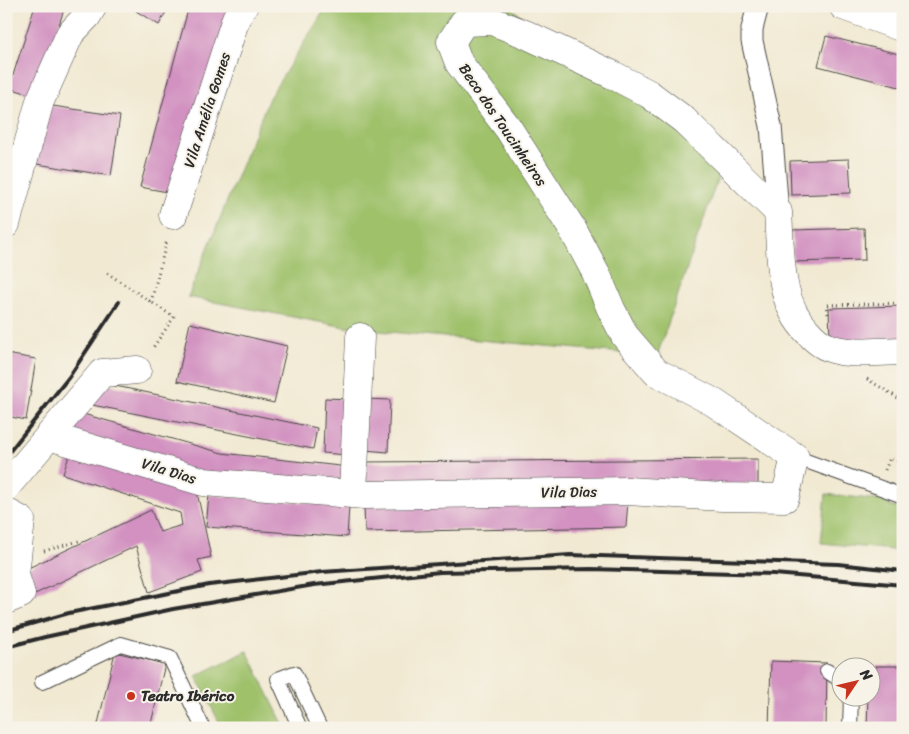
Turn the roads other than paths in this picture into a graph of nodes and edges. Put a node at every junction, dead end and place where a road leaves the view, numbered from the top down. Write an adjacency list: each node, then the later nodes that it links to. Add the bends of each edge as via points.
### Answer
1 (93, 6): 8 (street, via 70,34 40,102)
2 (244, 6): 7 (street, Vila Amélia Gomes, via 236,18)
3 (758, 6): 6 (street, via 752,41 771,126)
4 (843, 6): 5 (street)
5 (903, 28)
6 (778, 212): 10 (street, via 786,298 803,327 829,348 848,352); 13 (street, Beco dos Toucinheiros, via 684,120 649,94 613,75 492,21 464,22 452,42 459,63 508,128 573,230 625,336 656,372 713,402)
7 (173, 215)
8 (6, 224)
9 (360, 337): 15 (street)
10 (903, 351)
11 (137, 370): 12 (street, via 102,373)
12 (50, 436): 14 (street); 15 (street, Vila Dias, via 204,482)
13 (795, 457): 15 (street, Vila Dias, via 785,498 628,491); 16 (lane)
14 (6, 488)
15 (352, 493)
16 (903, 496)
17 (6, 512): 18 (street, via 21,520 15,575 21,594)
18 (6, 600)
19 (827, 671): 20 (lane)
20 (832, 674)
21 (42, 682): 23 (lane, via 121,644 170,658)
22 (850, 706): 26 (lane)
23 (203, 728)
24 (300, 728): 25 (lane, via 278,679 294,673)
25 (320, 728)
26 (850, 728)

